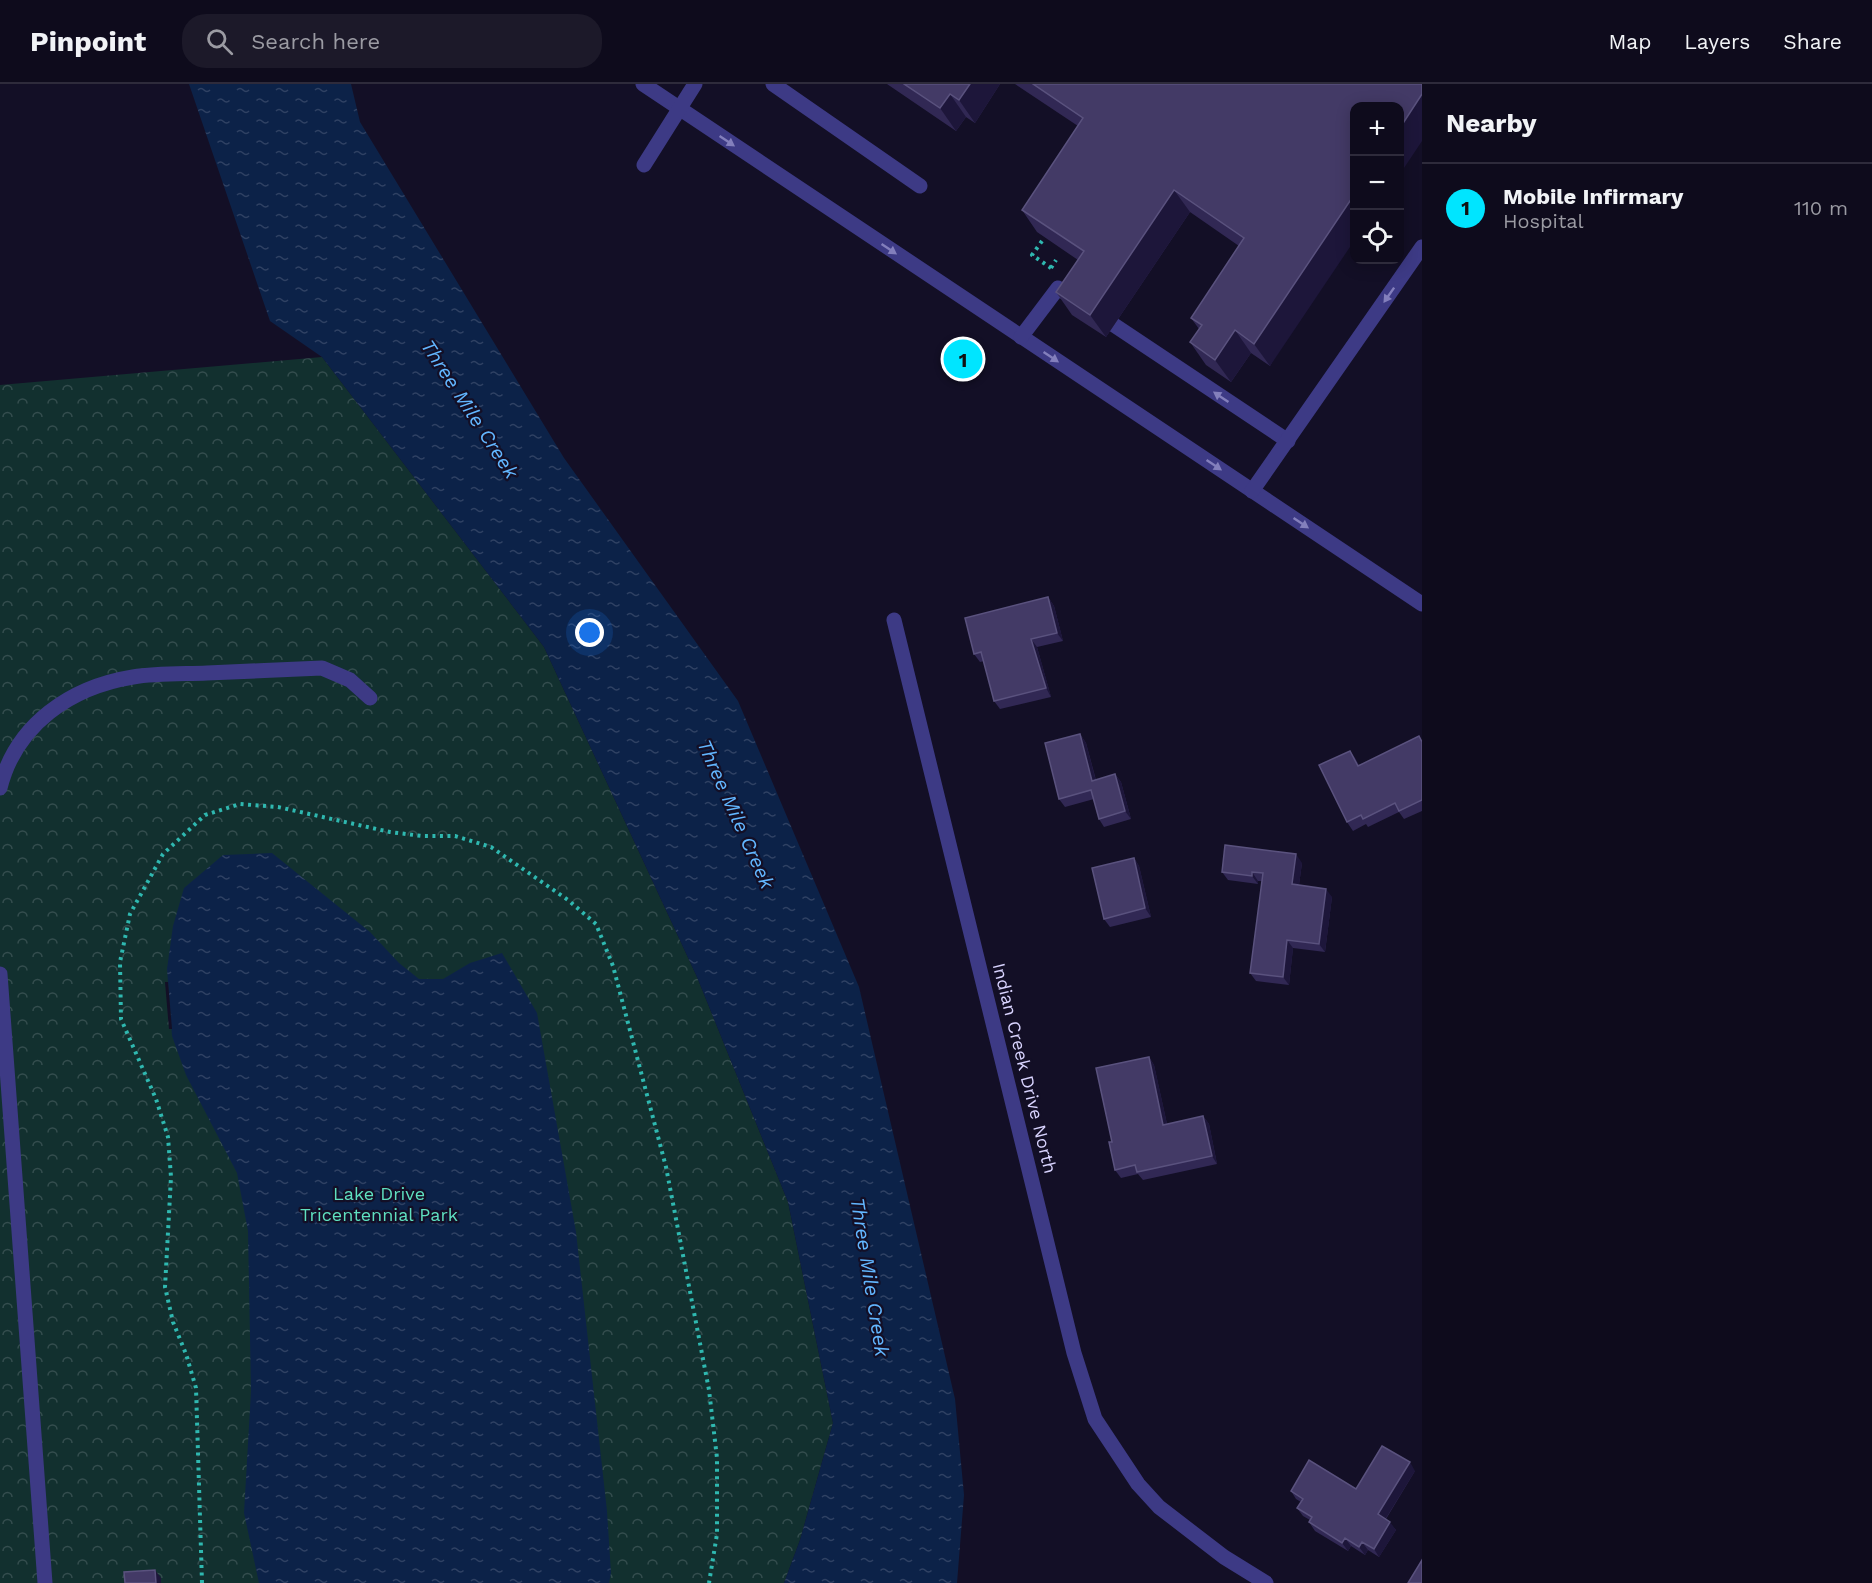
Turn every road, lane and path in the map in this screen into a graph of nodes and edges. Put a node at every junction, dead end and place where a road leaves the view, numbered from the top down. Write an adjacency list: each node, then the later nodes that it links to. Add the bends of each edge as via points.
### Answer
1 (643, 84): 4 (street)
2 (695, 84): 4 (street)
3 (773, 84): 6 (street)
4 (678, 109): 5 (street); 14 (street, one-way to 14)
5 (644, 165)
6 (920, 186)
7 (1042, 241): 10 (path, via 1032,255)
8 (1422, 247): 15 (street, one-way to 15)
9 (1056, 260): 10 (path)
10 (1051, 268): 11 (path)
11 (1046, 276)
12 (1080, 302): 14 (street, via 1058,288)
13 (1114, 325): 15 (street, one-way to 13)
14 (1021, 337): 16 (street, one-way to 16)
15 (1288, 441): 16 (street)
16 (1252, 491): 17 (street, one-way to 17)
17 (1422, 604)
18 (894, 620): 25 (street, Indian Creek Drive North, via 1074,1353 1095,1419 1138,1484 1159,1507 1224,1557)
19 (370, 698): 20 (street, via 350,680 322,668 135,676 105,683 41,718 24,735)
20 (0, 788)
21 (0, 974): 22 (street)
22 (45, 1583)
23 (202, 1583): 24 (path, via 196,1388 165,1287 171,1177 168,1137 121,1019 120,962 130,914 163,855 205,815 240,804 278,807 390,832 455,836 491,847 596,924 613,966 666,1167 709,1390 717,1458 717,1534)
24 (709, 1583)
25 (1266, 1583)

